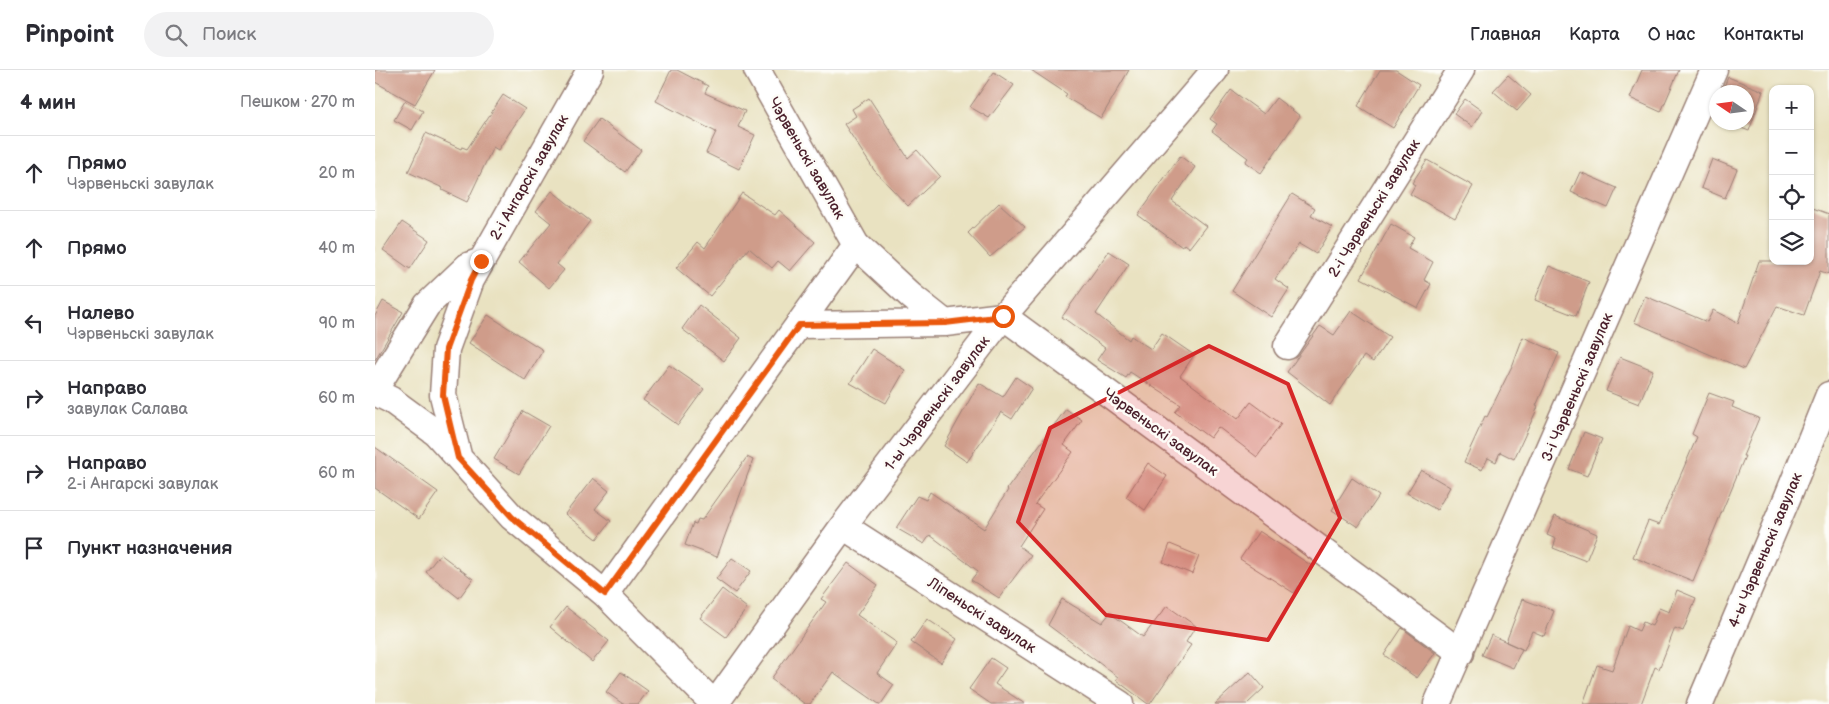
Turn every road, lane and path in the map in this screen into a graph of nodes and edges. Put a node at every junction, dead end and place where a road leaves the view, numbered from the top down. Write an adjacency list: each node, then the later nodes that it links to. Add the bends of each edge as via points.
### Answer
1 (590, 70): 7 (street, 2-і Ангарскі завулак)
2 (757, 70): 6 (street, Чэрвеньскі завулак)
3 (1215, 70): 8 (street, 1-ы Чэрвеньскі завулак)
4 (1461, 70): 11 (street, 2-і Чэрвеньскі завулак)
5 (1714, 70): 17 (street, 3-і Чэрвеньскі завулак)
6 (856, 245): 9 (street, Чэрвеньскі завулак); 10 (street)
7 (481, 261): 12 (street, via 468,266 427,305); 14 (street, 2-і Ангарскі завулак, via 446,349 443,395)
8 (1003, 316): 9 (street); 15 (street, 1-ы Чэрвеньскі завулак); 17 (street, Чэрвеньскі завулак)
9 (945, 323): 10 (street)
10 (799, 325): 16 (street)
11 (1287, 346)
12 (375, 391): 14 (street, via 436,434)
13 (1829, 395): 21 (street, 4-ы Чэрвеньскі завулак)
14 (458, 458): 16 (street, via 512,517)
15 (843, 526): 18 (street, 1-ы Чэрвеньскі завулак); 19 (street, Ліпеньскі завулак)
16 (605, 594): 18 (street)
17 (1461, 654): 20 (street, 3-і Чэрвеньскі завулак)
18 (715, 704)
19 (1120, 704)
20 (1437, 704)
21 (1700, 704)

